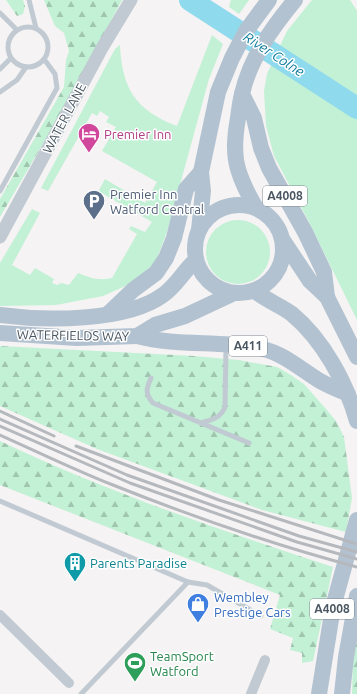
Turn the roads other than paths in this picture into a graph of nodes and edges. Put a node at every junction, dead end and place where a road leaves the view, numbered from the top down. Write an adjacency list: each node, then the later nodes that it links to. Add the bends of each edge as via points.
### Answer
1 (29, 0): 6 (lane)
2 (130, 0): 18 (street, WATER LANE)
3 (296, 0): 13 (main road, via 281,16 261,47)
4 (265, 4): 14 (main road, via 246,31 218,92)
5 (0, 13): 7 (lane)
6 (36, 28): 7 (lane, via 23,27); 9 (lane, via 48,42)
7 (17, 30): 8 (lane, via 9,39)
8 (11, 58): 10 (lane, via 15,63); 11 (lane)
9 (44, 59): 10 (lane, via 33,67); 15 (lane, via 55,74 57,88)
10 (26, 67): 12 (lane, via 16,80)
11 (0, 70)
12 (0, 92)
13 (242, 94): 16 (main road, via 235,135 235,152 240,175); 23 (main road, A4008, via 254,118 269,168 324,272)
14 (200, 172): 17 (main road, via 203,191); 24 (main road, via 186,189 174,238 166,258 156,273 133,290)
15 (0, 191)
16 (256, 208): 17 (main road, via 238,205 223,208 210,215); 19 (main road, via 274,223)
17 (198, 230): 20 (main road, via 194,240)
18 (0, 237)
19 (282, 239): 21 (main road, via 284,254 278,270 268,283); 23 (main road, A4008, via 310,280)
20 (194, 262): 22 (main road, via 209,283); 24 (main road, WATERFIELDS WAY, via 163,296 138,307)
21 (256, 291): 22 (main road); 31 (main road, via 265,299 282,307 304,326 328,358)
22 (232, 294): 27 (main road, WATERFIELDS WAY / A411, via 185,316 155,325)
23 (327, 297): 29 (main road, A4008)
24 (108, 314): 25 (main road, WATERFIELDS WAY, via 53,319)
25 (3, 316)
26 (4, 334): 27 (main road, WATERFIELDS WAY / A411, via 77,338)
27 (136, 336): 28 (main road, A411, via 158,342)
28 (226, 345): 31 (main road, A411, via 268,350 286,358 320,381); 33 (lane, via 225,408 214,419)
29 (357, 357)
30 (151, 378): 33 (lane, via 147,394 154,403)
31 (348, 394): 32 (main road)
32 (357, 421)
33 (201, 423): 34 (lane)
34 (249, 443)
35 (0, 501): 37 (lane)
36 (357, 520): 45 (main road, A4008, via 333,607)
37 (188, 582): 40 (lane, via 207,585); 43 (lane)
38 (357, 596): 46 (main road, A4008)
39 (0, 615): 42 (street)
40 (261, 616)
41 (265, 660): 44 (street)
42 (69, 684)
43 (81, 694)
44 (251, 694)
45 (319, 694)
46 (342, 694)

